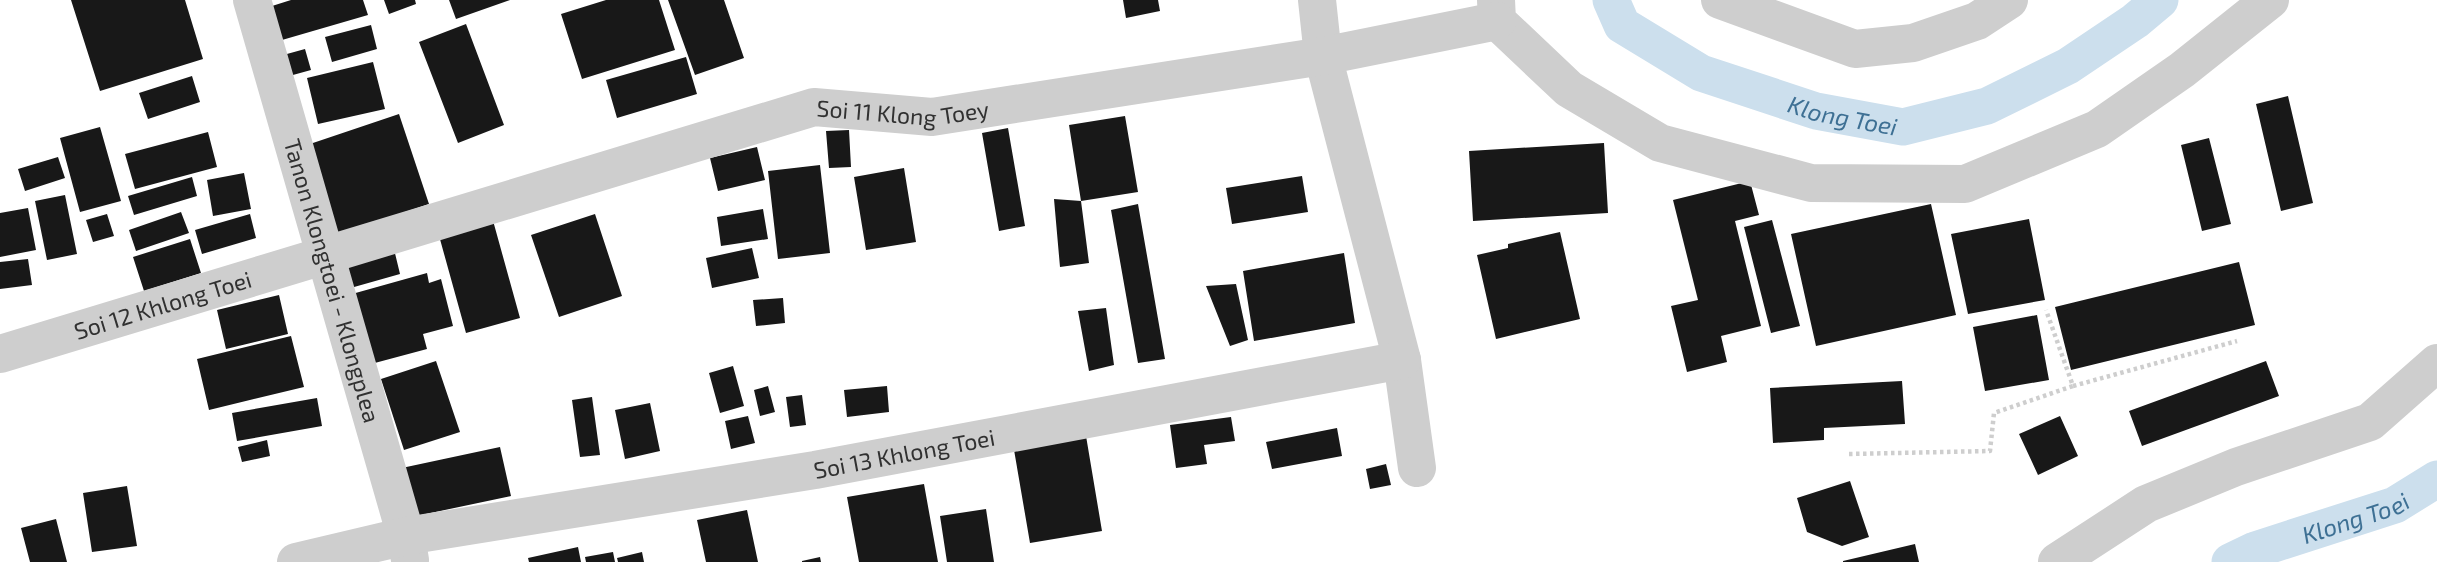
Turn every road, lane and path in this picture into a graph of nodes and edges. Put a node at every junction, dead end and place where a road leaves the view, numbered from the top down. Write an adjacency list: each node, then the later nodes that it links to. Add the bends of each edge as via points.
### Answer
1 (1317, 0): 7 (street)
2 (1720, 0): 3 (street, via 1854,49 1913,43 1977,21)
3 (2009, 0)
4 (2270, 0): 6 (street, via 2182,70 2097,129 1965,184 1811,183 1660,143 1569,89)
5 (255, 1): 8 (street, Tanon Klongtoei - Klongplea)
6 (1496, 10): 7 (street, Soi 11 Klong Toey)
7 (1323, 56): 8 (street, Soi 11 Klong Toey, via 932,117 814,107); 12 (street)
8 (324, 255): 11 (street, Soi 12 Khlong Toei); 17 (street, Tanon Klongtoei - Klongplea)
9 (2046, 310): 14 (path)
10 (2237, 341): 14 (path)
11 (0, 354)
12 (1402, 360): 16 (street); 17 (street, Soi 13 Khlong Toei)
13 (2437, 363): 19 (street, via 2370,422 2236,467 2146,504)
14 (2073, 386): 15 (path, via 1994,412 1990,451)
15 (1849, 454)
16 (1417, 468)
17 (408, 549): 18 (street, Soi 13 Khlong Toei)
18 (296, 562)
19 (2057, 562)

